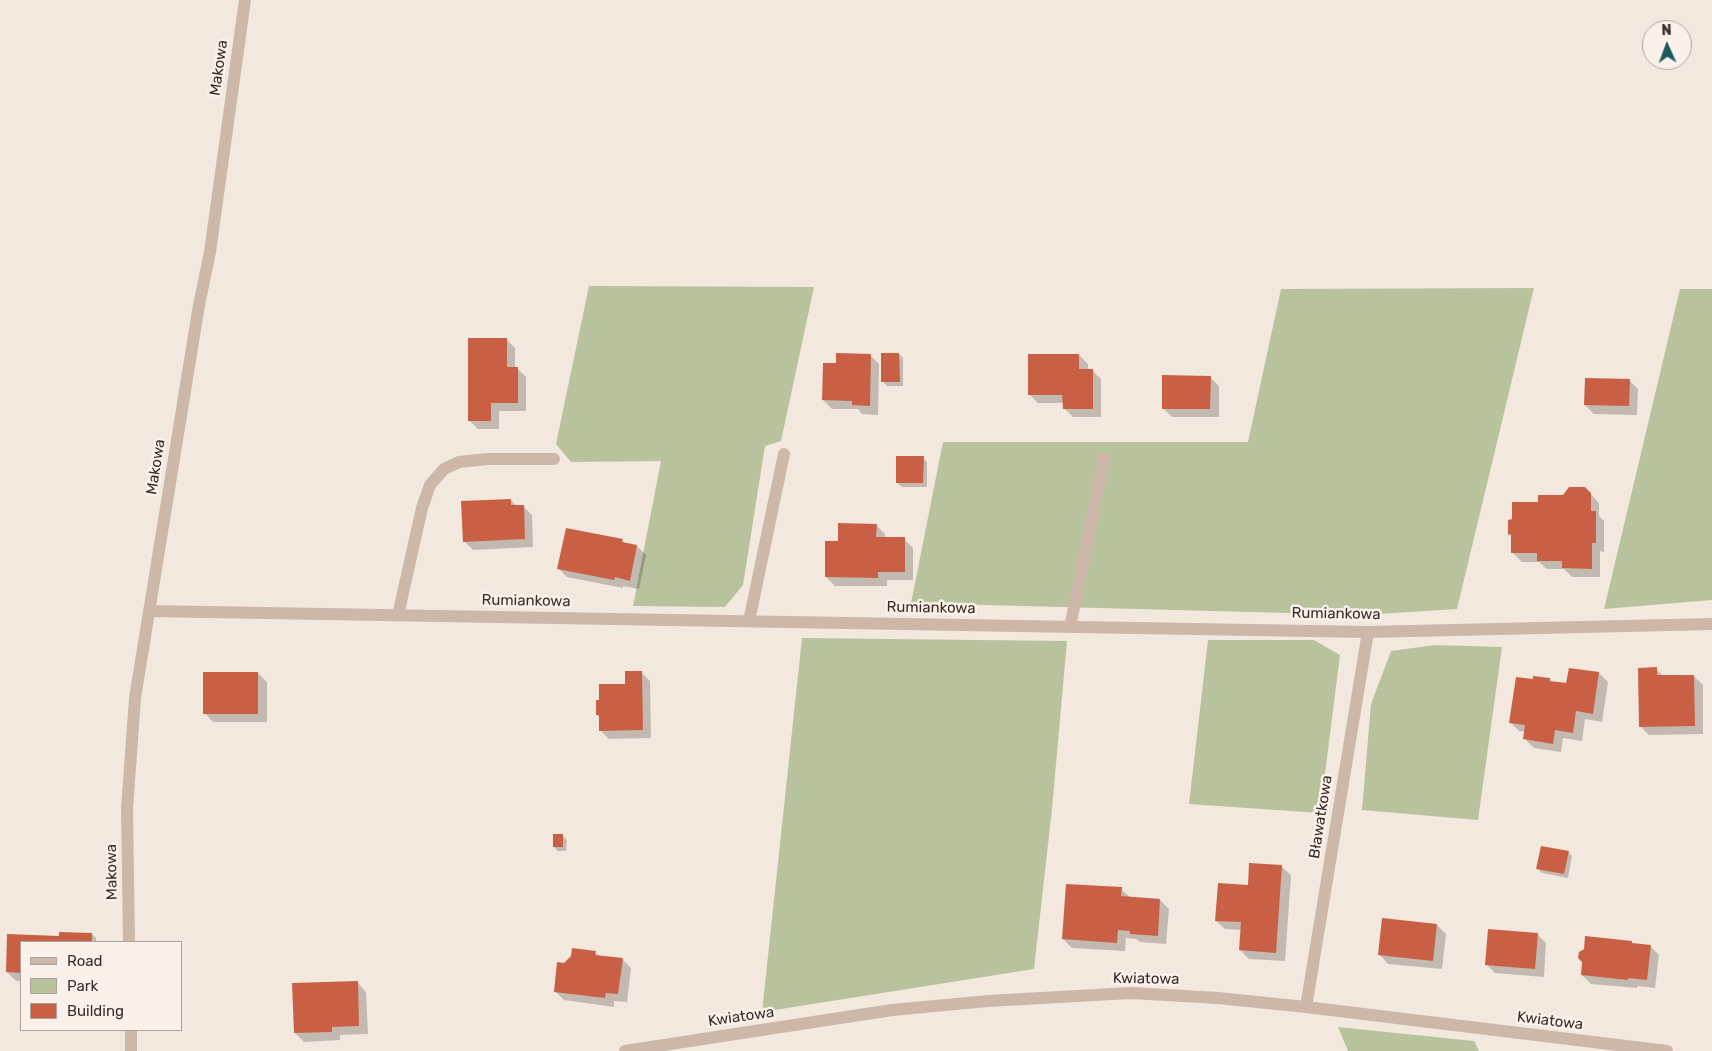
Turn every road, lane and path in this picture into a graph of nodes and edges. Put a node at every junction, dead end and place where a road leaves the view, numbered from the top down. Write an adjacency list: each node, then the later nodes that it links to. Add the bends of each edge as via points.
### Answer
1 (245, 0): 5 (street, Makowa, via 210,252)
2 (784, 454): 7 (street)
3 (1104, 458): 9 (street)
4 (554, 459): 6 (street, via 487,459 459,462 444,469 430,485 422,508)
5 (149, 611): 6 (street, Rumiankowa); 11 (street, Makowa, via 135,698 127,809)
6 (398, 616): 7 (street, Rumiankowa)
7 (749, 621): 9 (street, Rumiankowa)
8 (1712, 624): 10 (street, Rumiankowa)
9 (1070, 627): 10 (street, Rumiankowa)
10 (1368, 632): 12 (street, Bławatkowa)
11 (129, 941)
12 (1306, 1007): 15 (street, Kwiatowa, via 1131,993 988,1000 892,1010); 16 (street, Kwiatowa)
13 (131, 1031): 14 (street)
14 (131, 1051)
15 (625, 1051)
16 (1662, 1051)

